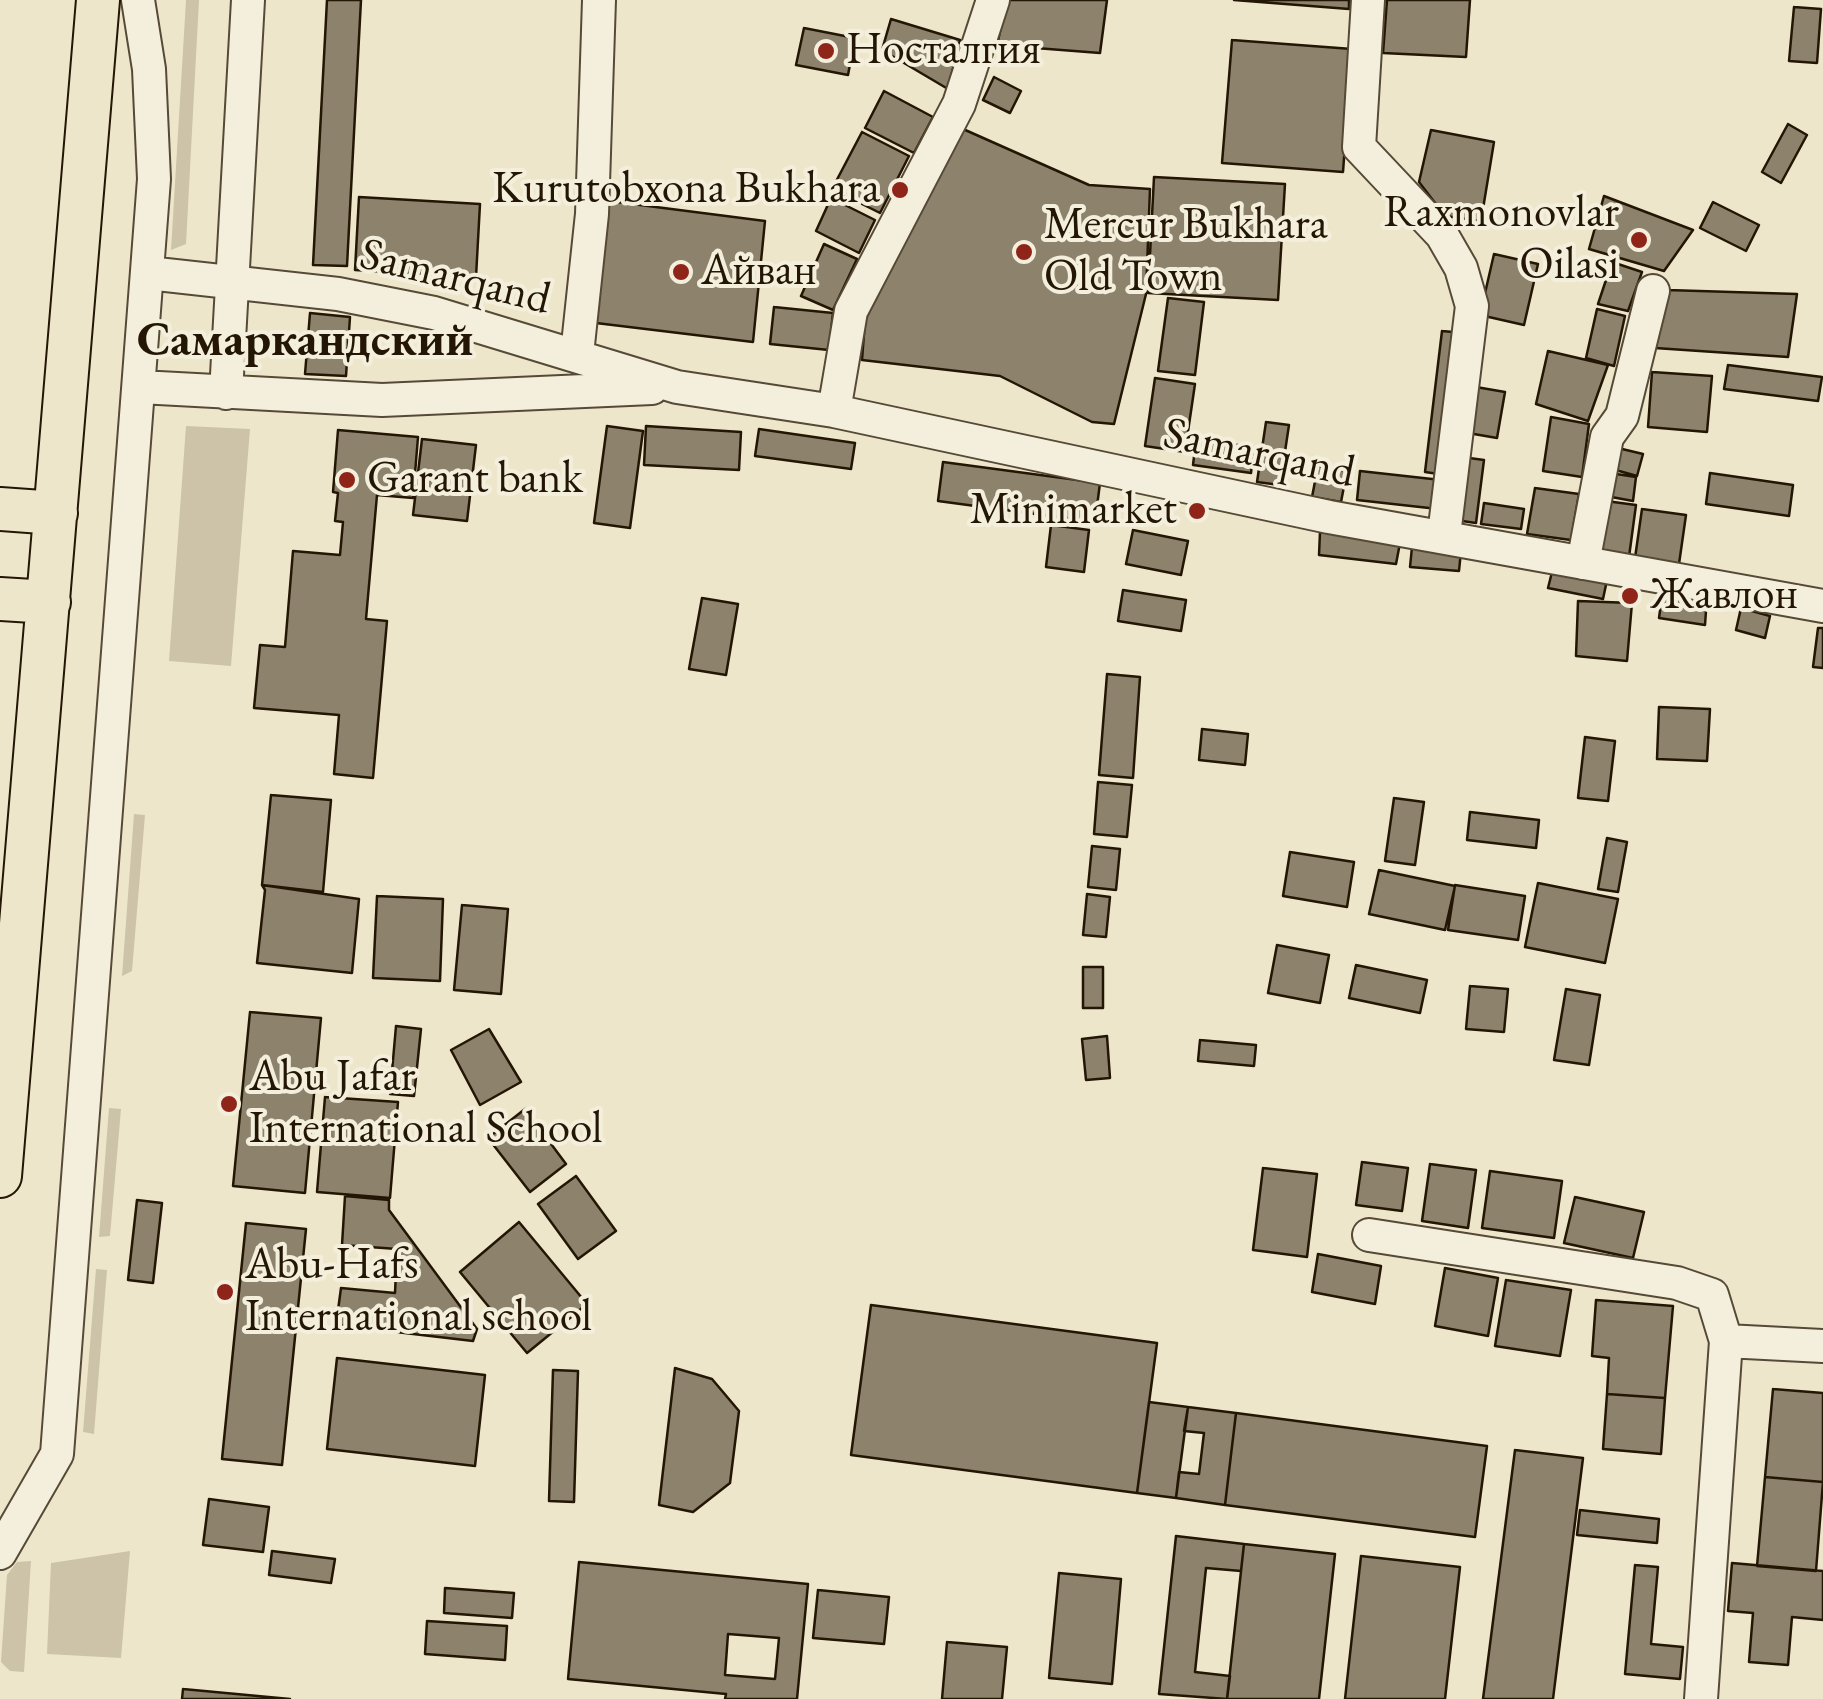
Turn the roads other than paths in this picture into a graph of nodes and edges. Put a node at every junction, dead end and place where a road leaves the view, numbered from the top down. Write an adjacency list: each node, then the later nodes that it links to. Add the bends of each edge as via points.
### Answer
1 (98, 0): 16 (main road)
2 (138, 0): 7 (street, via 154,148)
3 (248, 0): 8 (street)
4 (598, 0): 10 (street, via 592,214)
5 (992, 0): 14 (street, via 959,104 852,311)
6 (1368, 0): 17 (street, via 1359,147 1442,235 1472,306)
7 (148, 274): 8 (street, Samarqand); 11 (street)
8 (231, 284): 10 (street, Samarqand, via 415,309); 13 (street)
9 (1653, 292): 18 (street, via 1622,416 1606,437)
10 (577, 354): 12 (street, Samarqand)
11 (140, 387): 13 (street, Samarqand); 26 (street, via 57,1454)
12 (677, 387): 13 (street, Samarqand, via 382,400); 14 (street, Samarqand)
13 (226, 394)
14 (834, 411): 17 (street, Samarqand)
15 (0, 509): 16 (main road)
16 (56, 513): 20 (main road)
17 (1444, 535): 18 (street, Samarqand)
18 (1583, 564): 21 (street, Samarqand)
19 (0, 600): 20 (main road)
20 (49, 602): 22 (main road)
21 (1823, 606)
22 (0, 1176)
23 (1369, 1235): 24 (street, via 1698,1288 1712,1295)
24 (1726, 1341): 25 (street); 27 (street)
25 (1823, 1346)
26 (0, 1553)
27 (1701, 1699)

